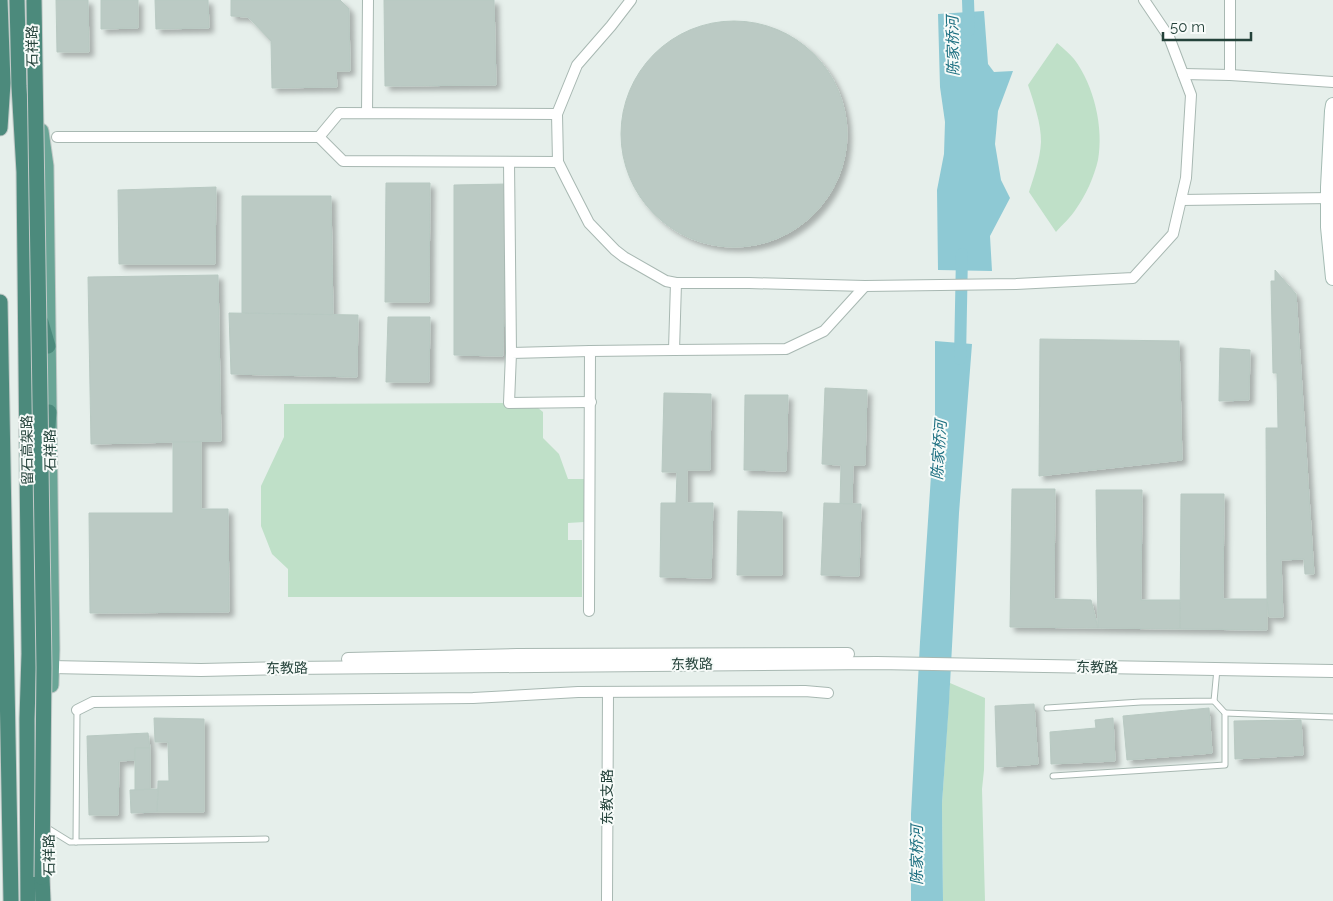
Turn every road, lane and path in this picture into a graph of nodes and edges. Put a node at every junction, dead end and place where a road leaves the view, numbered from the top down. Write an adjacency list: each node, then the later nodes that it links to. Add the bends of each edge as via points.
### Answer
1 (0, 0): 14 (highway, via 3,83)
2 (17, 0): 19 (highway, 留石高架路)
3 (33, 0): 26 (main road, 石祥路, via 33,79 46,166); 54 (highway, 留石高架路, bridge, via 44,667)
4 (368, 0): 12 (street)
5 (631, 0): 13 (street, via 577,65)
6 (1144, 0): 8 (street, via 1169,37)
7 (1230, 0): 9 (street)
8 (1183, 74): 9 (street); 21 (street, via 1190,95 1186,178)
9 (1230, 75): 10 (street)
10 (1333, 82)
11 (1333, 105): 20 (main road)
12 (367, 113): 13 (street); 16 (street, via 339,113)
13 (557, 114): 18 (street)
14 (0, 128)
15 (57, 137): 16 (street)
16 (319, 137): 17 (street, via 343,160)
17 (509, 162): 18 (street); 29 (street)
18 (558, 162): 23 (street, via 589,223 624,257 666,282)
19 (24, 172): 26 (highway, via 33,244 34,302); 34 (highway, 留石高架路)
20 (1330, 198): 21 (street); 22 (main road, via 1328,227)
21 (1181, 200): 24 (street, via 1173,234 1133,278 1016,284)
22 (1333, 278)
23 (676, 283): 24 (street); 27 (street)
24 (864, 286): 27 (street, via 824,331 786,349)
25 (0, 302): 42 (highway, 留石高架路)
26 (48, 346): 31 (main road, 石祥路)
27 (674, 350): 28 (street)
28 (590, 351): 29 (street); 30 (street)
29 (511, 353): 30 (street, via 509,403)
30 (590, 402): 32 (street)
31 (49, 412): 34 (highway); 37 (main road, 石祥路)
32 (589, 611)
33 (0, 653): 42 (highway)
34 (29, 654): 53 (highway, 留石高架路)
35 (994, 661): 36 (street, 东教路); 37 (street, 东教路, via 876,659 201,670); 38 (street, 东教路)
36 (1333, 662)
37 (51, 663): 49 (main road, 石祥路)
38 (1217, 669): 39 (street, 东教路); 43 (lane)
39 (1333, 671)
40 (608, 692): 41 (street); 45 (street, via 473,698 93,702); 56 (street, 东教支路)
41 (828, 693)
42 (8, 700): 52 (highway, 留石高架路)
43 (1214, 702): 44 (lane, via 1142,702); 46 (lane)
44 (1047, 708)
45 (77, 710): 51 (lane)
46 (1226, 713): 47 (lane); 48 (lane, via 1224,765)
47 (1333, 717)
48 (1053, 776)
49 (49, 829): 51 (lane, via 70,842); 55 (main road, 石祥路)
50 (266, 839): 51 (lane)
51 (76, 842)
52 (11, 901)
53 (28, 901)
54 (43, 901)
55 (50, 901)
56 (607, 901)

